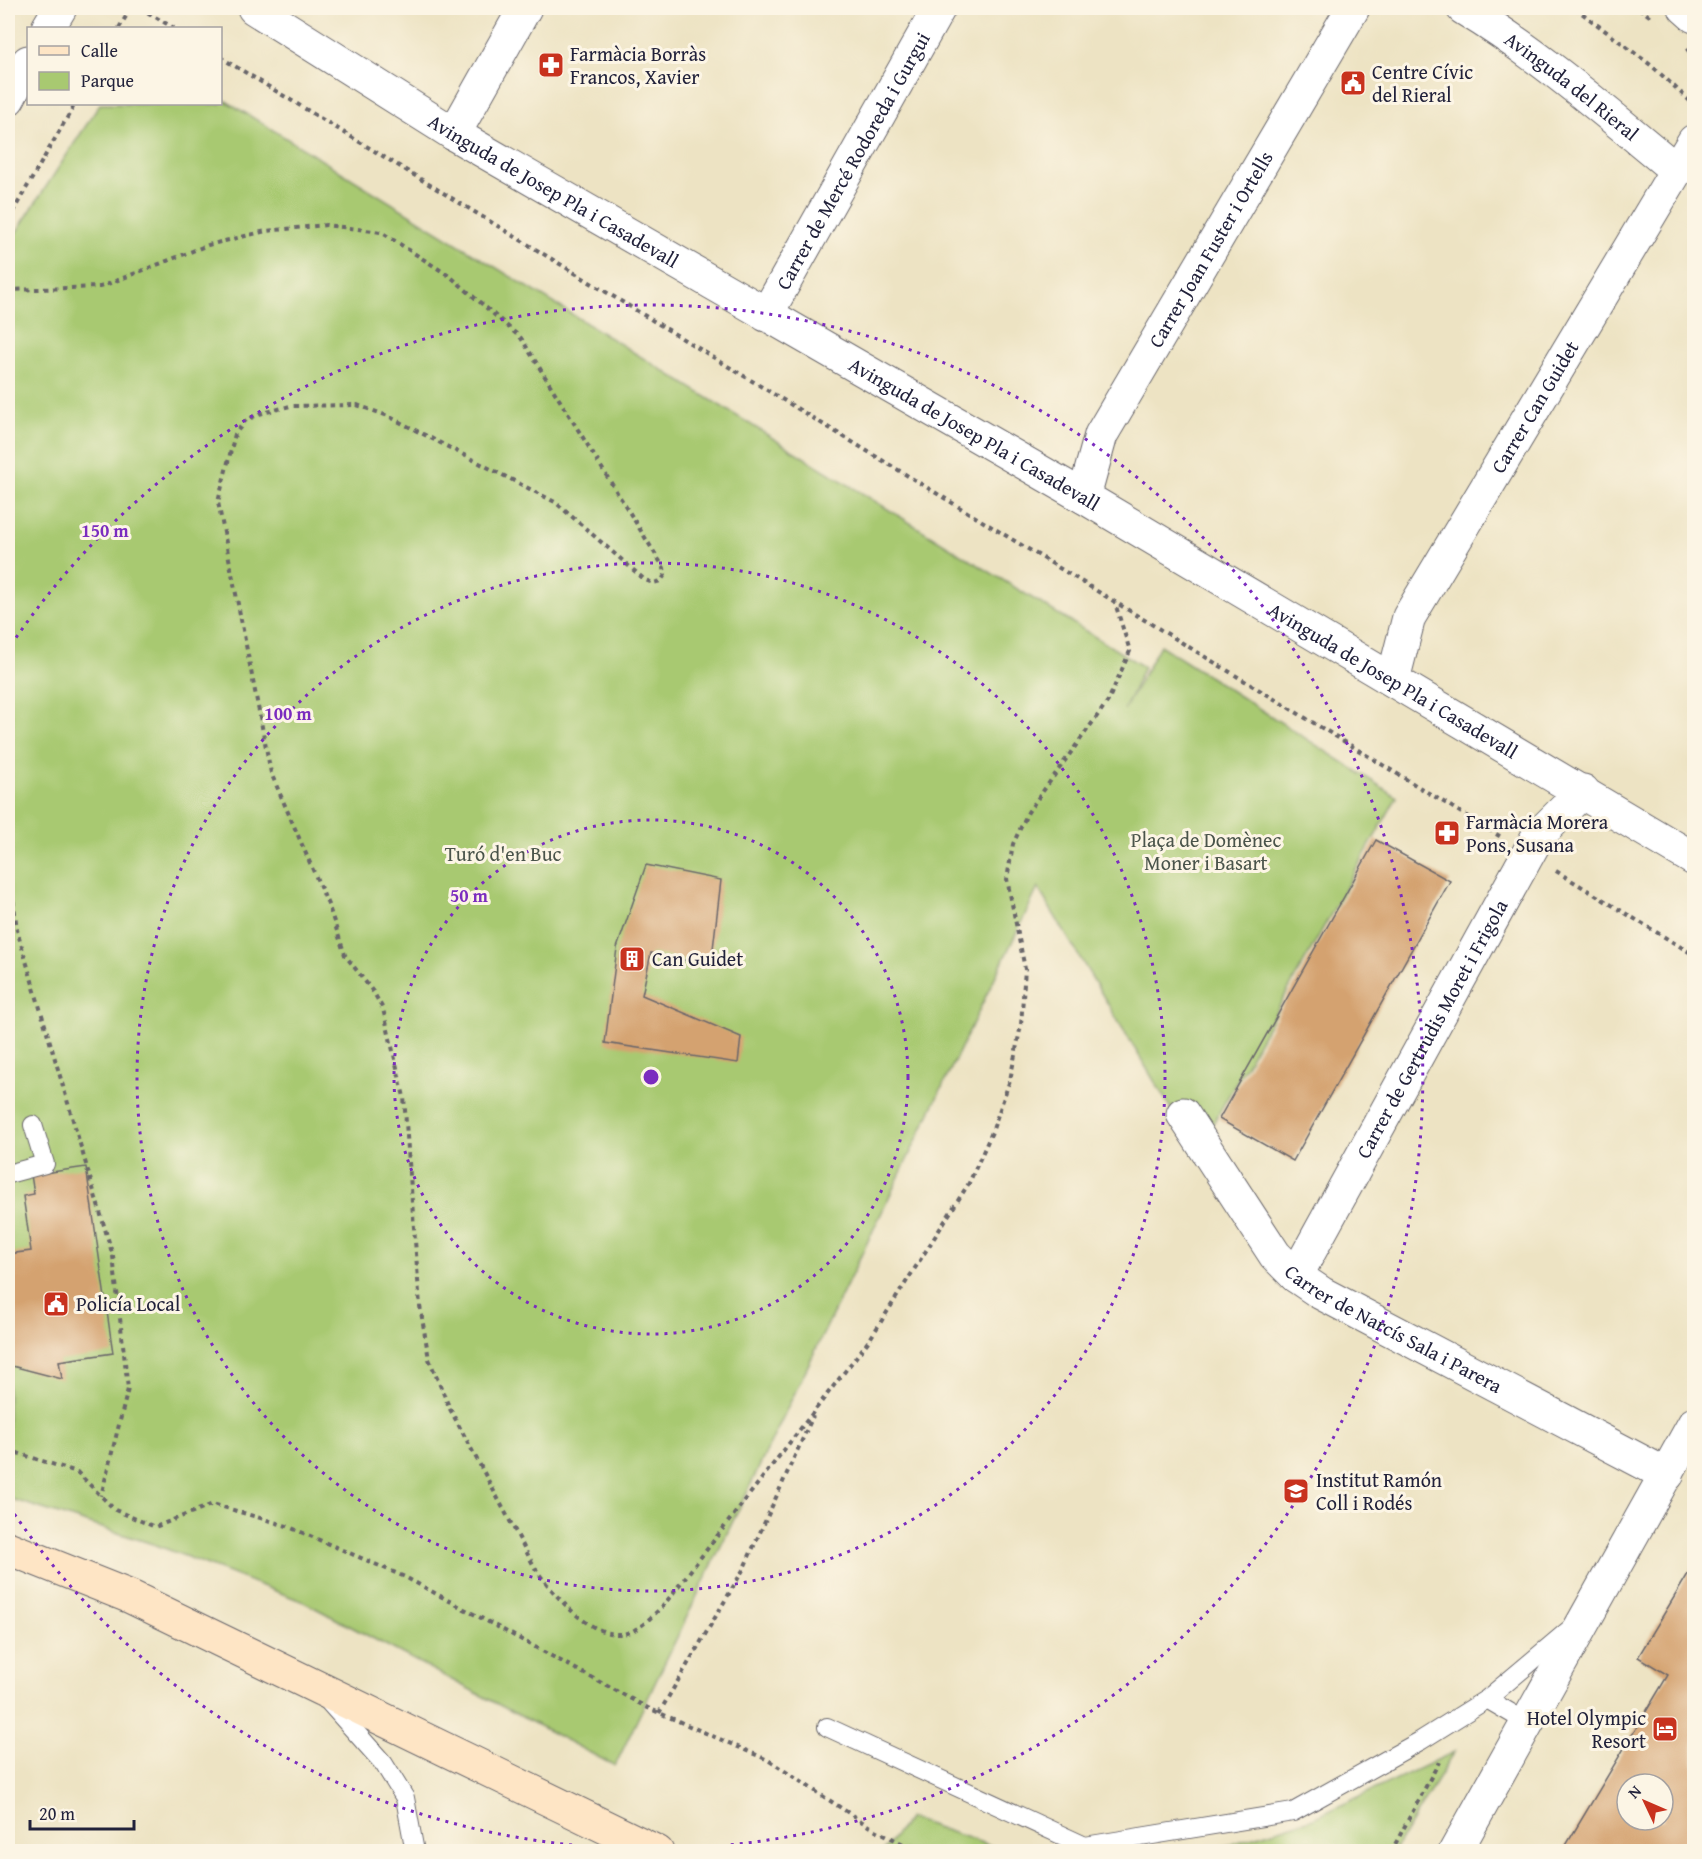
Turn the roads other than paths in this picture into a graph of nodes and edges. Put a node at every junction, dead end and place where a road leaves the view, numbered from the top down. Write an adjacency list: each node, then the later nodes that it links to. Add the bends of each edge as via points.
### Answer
1 (60, 8): 9 (street)
2 (254, 8): 12 (street, Avinguda de Josep Pla i Casadevall)
3 (525, 8): 12 (street)
4 (939, 8): 15 (street, Carrer de Mercé Rodoreda i Gurgui)
5 (1353, 8): 16 (street, Carrer Joan Fuster i Ortells, via 1101,435)
6 (1463, 8): 14 (street, Avinguda del Rieral, via 1579,89)
7 (1685, 8): 8 (street)
8 (1695, 15)
9 (49, 27)
10 (27, 64): 11 (street)
11 (8, 99)
12 (454, 134): 15 (street, Avinguda de Josep Pla i Casadevall)
13 (1695, 141): 14 (street, Carrer Can Guidet)
14 (1676, 170): 17 (street, Carrer Can Guidet, via 1409,616)
15 (766, 315): 16 (street, Avinguda de Josep Pla i Casadevall)
16 (1084, 497): 17 (street, Avinguda de Josep Pla i Casadevall)
17 (1394, 680): 18 (street, Avinguda de Josep Pla i Casadevall)
18 (1582, 791): 19 (street, Avinguda de Josep Pla i Casadevall); 23 (street, Carrer de Gertrudis Moret i Frigola, via 1538,836)
19 (1695, 859)
20 (1183, 1114): 23 (street, Carrer de Narcís Sala i Parera, via 1275,1255)
21 (33, 1125): 22 (lane, via 45,1164)
22 (8, 1174)
23 (1296, 1276): 25 (street, Carrer de Narcís Sala i Parera, via 1321,1293)
24 (1695, 1424): 25 (street)
25 (1667, 1475): 27 (street)
26 (8, 1548): 28 (main road, via 131,1597)
27 (1593, 1608): 29 (lane); 30 (street)
28 (315, 1686): 32 (lane, via 384,1764 405,1798); 33 (main road)
29 (1487, 1699): 30 (lane); 31 (lane, via 1293,1812 1085,1846)
30 (1528, 1723): 34 (street)
31 (827, 1727)
32 (415, 1851)
33 (657, 1851)
34 (1455, 1851)

